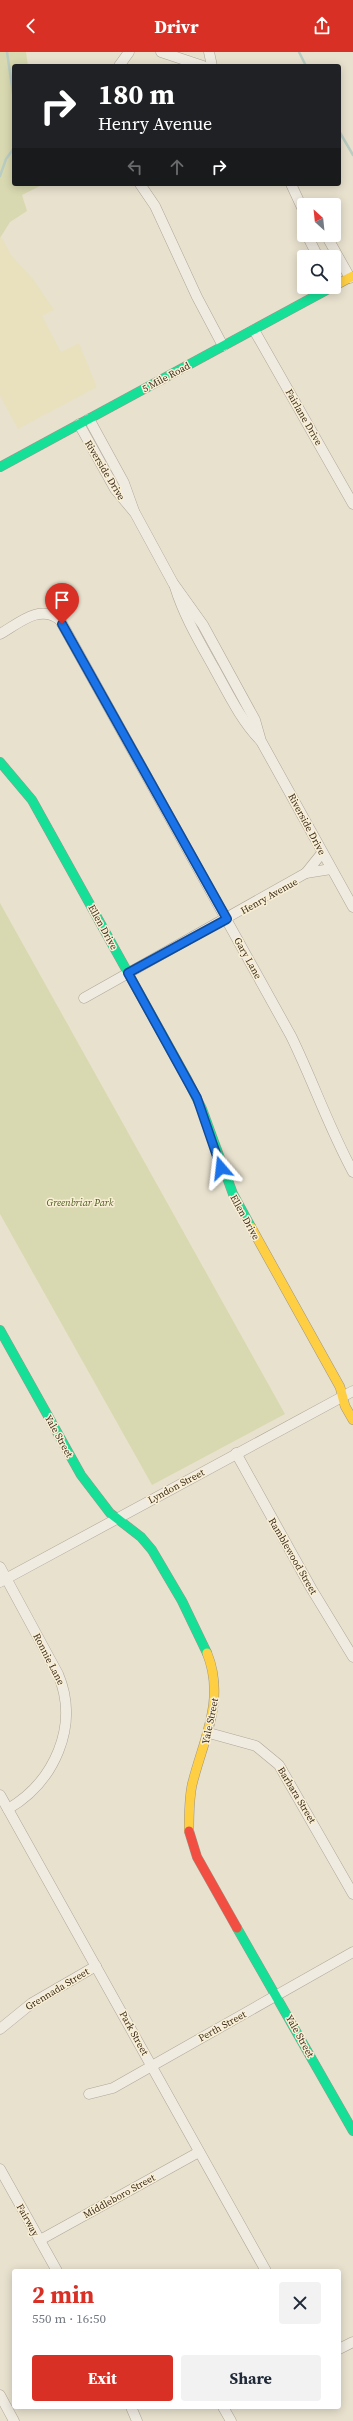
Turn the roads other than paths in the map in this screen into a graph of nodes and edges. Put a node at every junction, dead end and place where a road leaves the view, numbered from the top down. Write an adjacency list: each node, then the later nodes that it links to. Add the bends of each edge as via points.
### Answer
1 (129, 52): 5 (street)
2 (161, 52): 4 (street)
3 (210, 52): 7 (street)
4 (178, 55): 6 (street)
5 (120, 64)
6 (198, 64)
7 (212, 64)
8 (141, 186): 16 (street, via 155,206)
9 (292, 186): 10 (street)
10 (298, 198)
11 (330, 242): 12 (street)
12 (351, 277): 13 (street, 5 Mile Road)
13 (341, 282)
14 (319, 294): 15 (street, 5 Mile Road)
15 (254, 330): 16 (street, 5 Mile Road); 20 (street, Fairlane Drive)
16 (223, 346): 17 (street, 5 Mile Road)
17 (89, 419): 18 (street, 5 Mile Road); 21 (street, Riverside Drive, via 124,483)
18 (79, 424): 19 (street, 5 Mile Road); 21 (street, Riverside Drive, via 114,489)
19 (0, 467)
20 (353, 504)
21 (134, 513): 24 (street, Riverside Drive, via 174,583 203,624 255,720 261,742)
22 (0, 634): 28 (street, Gary Lane, via 38,613 49,613 60,620)
23 (0, 762): 29 (street, Ellen Drive, via 32,800)
24 (322, 853): 25 (street, Riverside Drive); 26 (street, Henry Avenue)
25 (331, 869): 26 (street, Henry Avenue); 27 (street, Riverside Drive)
26 (306, 873): 28 (street, Henry Avenue)
27 (353, 906)
28 (227, 919): 29 (street, Henry Avenue); 31 (street, Gary Lane, via 306,1066 324,1116)
29 (128, 973): 30 (street, Henry Avenue); 34 (street, Ellen Drive, via 197,1098 233,1194 340,1386)
30 (84, 998)
31 (353, 1172)
32 (0, 1330): 37 (street, Yale Street, via 82,1478)
33 (353, 1391): 34 (street, Lyndon Street)
34 (342, 1397): 35 (street, Ellen Drive); 36 (street, Lyndon Street)
35 (353, 1420)
36 (236, 1453): 37 (street, Lyndon Street); 40 (street, Ramblewood Street, via 303,1575)
37 (116, 1518): 39 (street, Lyndon Street); 41 (street, Yale Street, via 136,1533 155,1554 206,1649 213,1668 216,1690)
38 (0, 1567): 39 (street, Ronnie Lane)
39 (3, 1580): 43 (street, Ronnie Lane, via 58,1674 64,1689 66,1709 63,1736 47,1774 30,1794)
40 (353, 1656)
41 (209, 1733): 44 (street, Barbara Street, via 256,1746 279,1765); 47 (street, Yale Street, via 189,1794 189,1838 197,1857)
42 (0, 1795): 43 (street, Park Street)
43 (8, 1809): 46 (street, Park Street)
44 (353, 1894)
45 (353, 1952): 47 (street, Perth Street)
46 (96, 1966): 48 (street, Grennada Street, via 32,2003); 49 (street, Park Street)
47 (277, 1996): 49 (street, Perth Street); 51 (street, Yale Street)
48 (0, 2029)
49 (152, 2066): 50 (street, Perth Street, via 113,2088); 52 (street, Park Street)
50 (89, 2094)
51 (353, 2131)
52 (199, 2152): 54 (street, Middleboro Street); 56 (street, Park Street)
53 (0, 2169): 54 (street, Fairway)
54 (40, 2240): 55 (street, Fairway)
55 (56, 2269)
56 (265, 2269)
57 (353, 2342): 58 (street)
58 (341, 2348)
59 (0, 2395): 60 (street)
60 (3, 2408): 63 (street)
61 (132, 2409): 64 (street)
62 (224, 2409): 65 (street)
63 (14, 2421)
64 (137, 2421)
65 (231, 2421)

